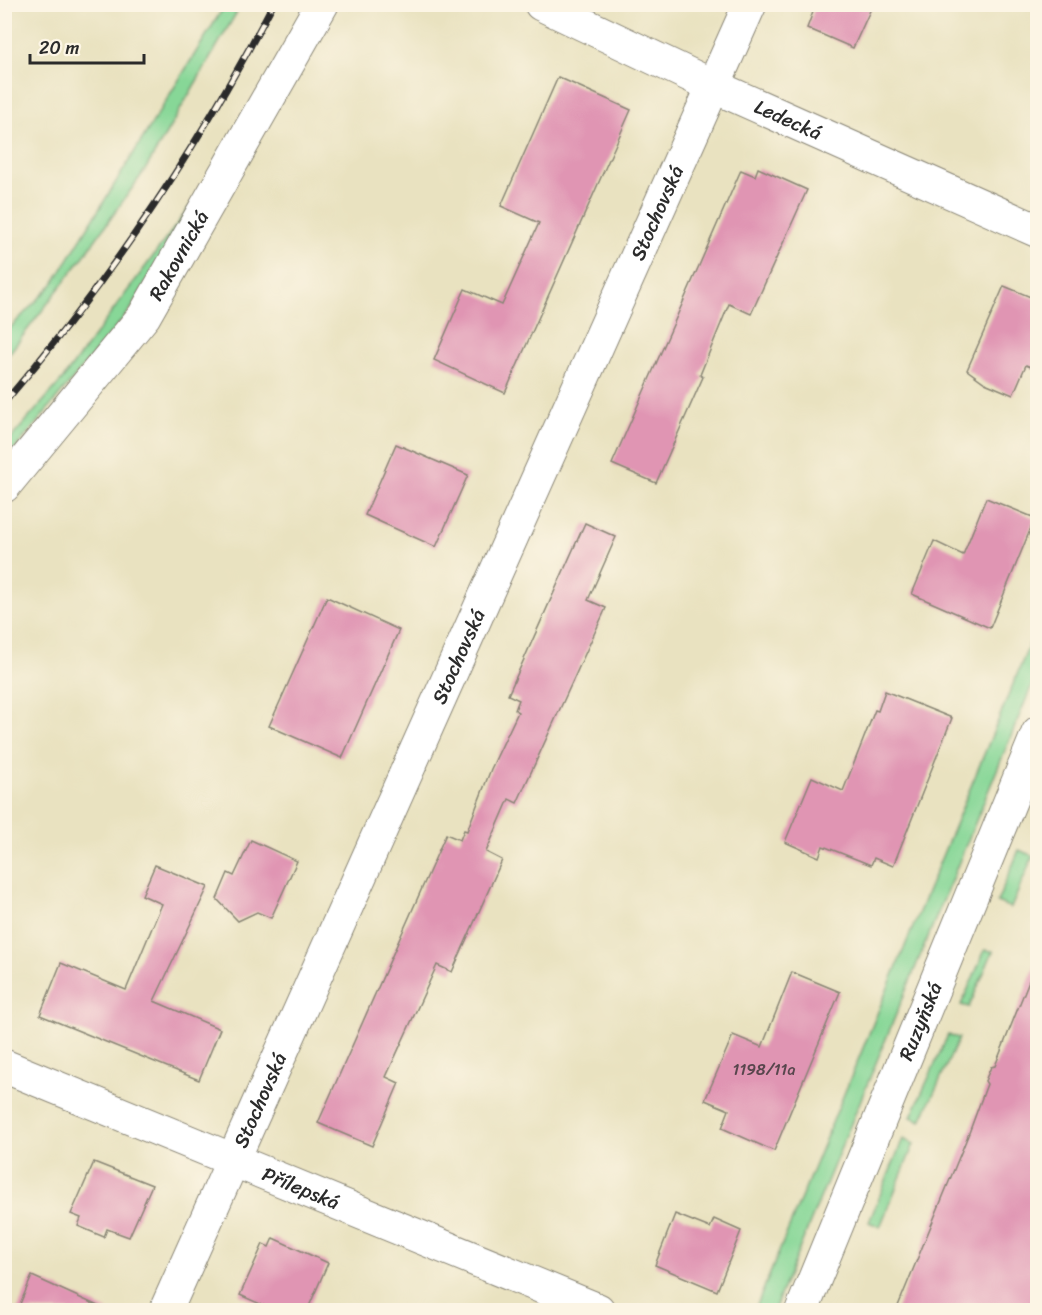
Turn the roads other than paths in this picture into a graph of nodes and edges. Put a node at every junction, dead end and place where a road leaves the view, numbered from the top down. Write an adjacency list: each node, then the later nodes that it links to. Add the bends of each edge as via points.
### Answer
1 (322, 4): 6 (street, Rakovnická, via 144,316)
2 (542, 4): 4 (street, Ledecká)
3 (750, 4): 4 (street, Stochovská)
4 (713, 86): 5 (street, Ledecká); 9 (street, Stochovská)
5 (1038, 231)
6 (4, 486)
7 (1038, 733): 12 (street, Ruzyňská)
8 (4, 1066): 9 (street, Přílepská)
9 (233, 1160): 10 (street, Stochovská); 11 (street, Přílepská)
10 (166, 1311)
11 (598, 1311)
12 (802, 1311)

